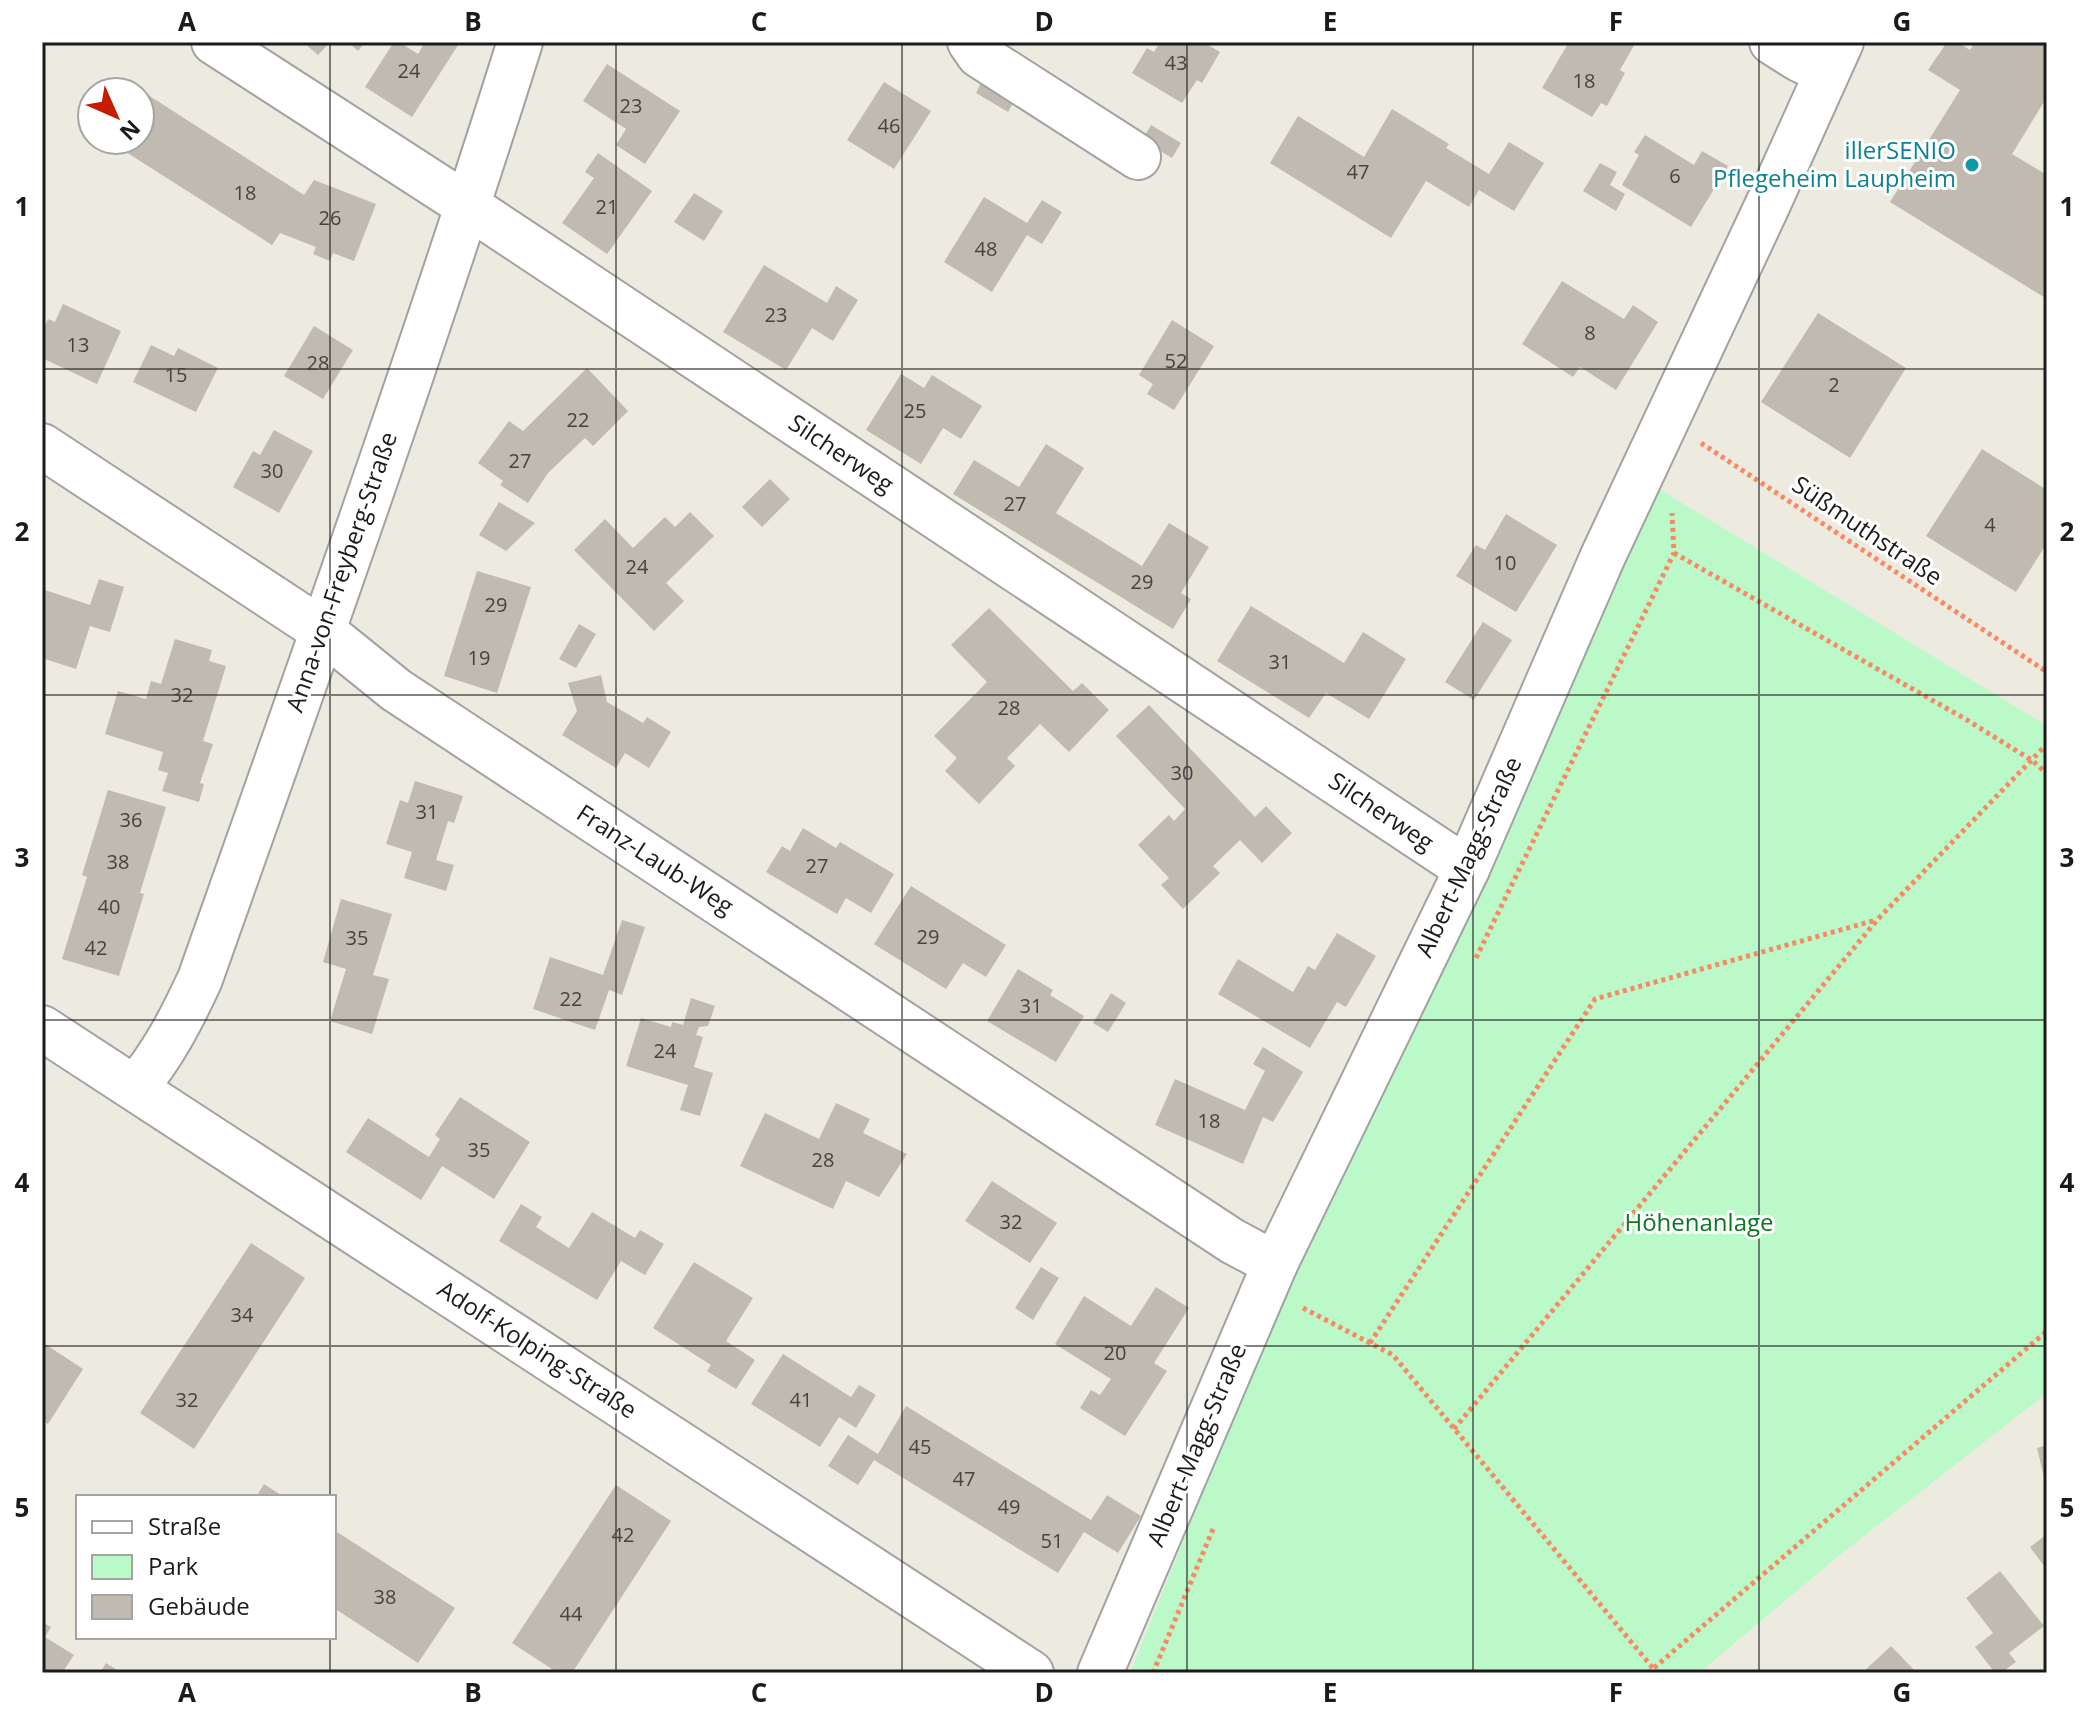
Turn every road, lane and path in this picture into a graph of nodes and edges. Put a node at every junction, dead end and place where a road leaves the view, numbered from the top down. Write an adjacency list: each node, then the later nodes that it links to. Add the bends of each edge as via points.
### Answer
1 (214, 42): 7 (street, Silcherweg)
2 (520, 42): 7 (street, Anna-von-Freyberg-Straße)
3 (970, 42): 6 (street, via 979,55)
4 (1772, 42): 5 (street, via 1799,59)
5 (1834, 57): 8 (street, Albert-Magg-Straße)
6 (1138, 157)
7 (468, 206): 10 (street, Anna-von-Freyberg-Straße); 15 (street, Silcherweg)
8 (1667, 421): 11 (path, Süßmuthstraße); 15 (street, Albert-Magg-Straße)
9 (42, 446): 10 (street, Franz-Laub-Weg)
10 (323, 631): 19 (street, Anna-von-Freyberg-Straße, via 200,979 153,1067); 20 (street, Franz-Laub-Weg, via 396,690 1232,1241)
11 (2047, 672)
12 (2047, 744): 13 (path)
13 (2033, 761): 14 (path); 16 (path); 17 (path, via 1674,553)
14 (2047, 774)
15 (1467, 869): 20 (street, Albert-Magg-Straße)
16 (1878, 919): 22 (path, via 1595,999); 23 (path)
17 (1473, 965)
18 (42, 1028): 19 (street, Adolf-Kolping-Straße)
19 (135, 1088): 26 (street, Adolf-Kolping-Straße)
20 (1270, 1276): 22 (path); 27 (street, Albert-Magg-Straße)
21 (2047, 1331): 25 (path)
22 (1370, 1343): 23 (path, via 1393,1355)
23 (1454, 1429): 25 (path)
24 (1214, 1527): 28 (path)
25 (1653, 1671)
26 (1031, 1673)
27 (1100, 1673)
28 (1153, 1673)

